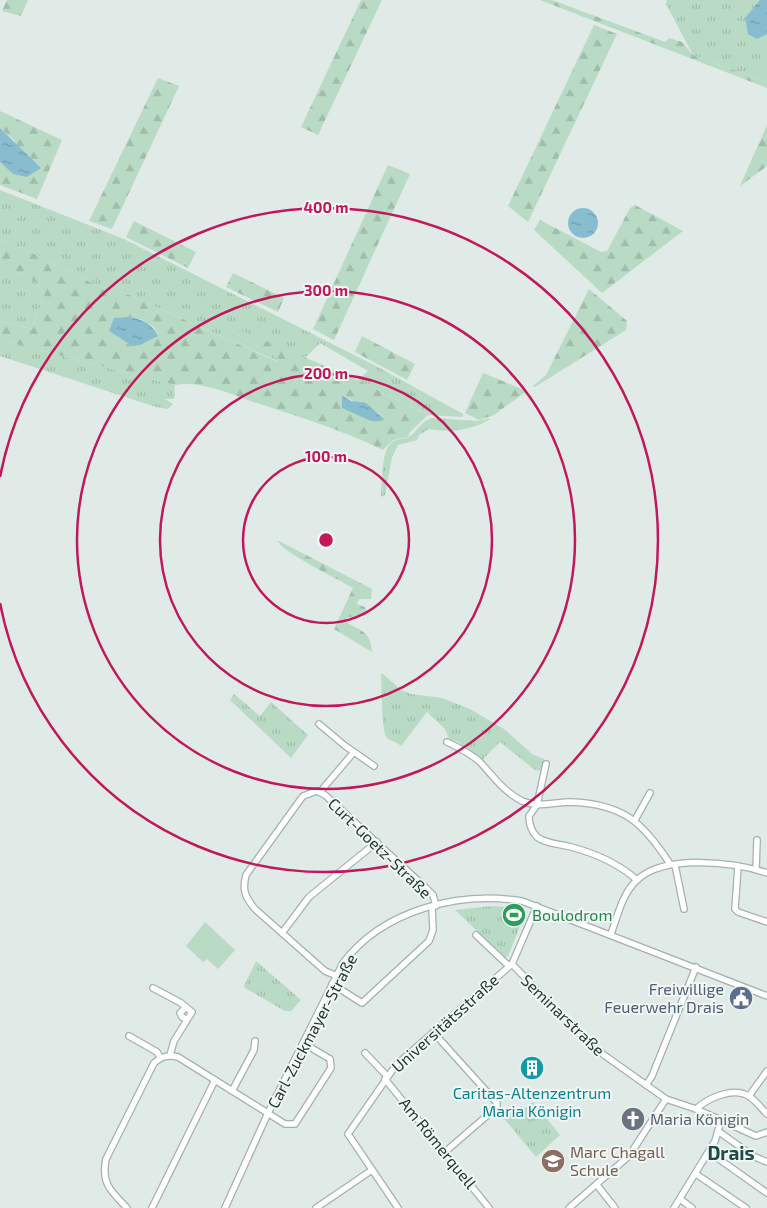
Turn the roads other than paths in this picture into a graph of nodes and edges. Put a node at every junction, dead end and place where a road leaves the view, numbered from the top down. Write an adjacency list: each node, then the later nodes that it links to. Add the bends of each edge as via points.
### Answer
1 (319, 724): 3 (street)
2 (447, 742): 8 (street, via 476,759 513,796)
3 (354, 752): 5 (street); 6 (street, Curt-Goetz-Straße)
4 (546, 764): 8 (street)
5 (374, 766)
6 (320, 792): 11 (street, Curt-Goetz-Straße); 21 (street, Curt-Goetz-Straße, via 303,796 246,875 245,897)
7 (650, 793): 9 (street)
8 (537, 805): 9 (street, via 571,802 608,808); 16 (street, via 529,816 530,826 537,836 598,857)
9 (635, 820): 12 (street)
10 (757, 840): 14 (street)
11 (377, 842): 17 (street, Curt-Goetz-Straße, via 433,895); 21 (street, via 309,897)
12 (672, 865): 13 (street); 16 (street, via 656,868); 19 (street)
13 (738, 866): 14 (street); 20 (street, via 735,909)
14 (756, 869): 15 (street)
15 (767, 873)
16 (637, 880): 22 (street, via 624,897)
17 (434, 906): 18 (street, Carl-Zuckmayer-Straße, via 506,898); 26 (street, Carl-Zuckmayer-Straße, via 380,927 356,947); 27 (street, via 429,941 362,1003)
18 (537, 906): 22 (street, Carl-Zuckmayer-Straße); 24 (street)
19 (684, 909)
20 (767, 922)
21 (282, 933): 26 (street, Curt-Goetz-Straße, via 325,971)
22 (611, 934): 25 (street, Carl-Zuckmayer-Straße)
23 (476, 935): 24 (street, Seminarstraße)
24 (510, 965): 30 (street, Universitätsstraße); 40 (street, Seminarstraße, via 572,1028 604,1056)
25 (696, 967): 29 (street, Carl-Zuckmayer-Straße); 40 (street)
26 (337, 976): 27 (street, Carl-Zuckmayer-Straße)
27 (332, 984): 33 (street, Carl-Zuckmayer-Straße)
28 (153, 988): 35 (street, via 192,1012 174,1041)
29 (767, 996)
30 (433, 1032): 38 (street, Universitätsstraße, via 396,1064); 50 (street, via 497,1107)
31 (129, 1036): 36 (street, via 156,1052)
32 (255, 1042): 41 (street, via 254,1050)
33 (303, 1043): 45 (street, Carl-Zuckmayer-Straße); 45 (street, via 330,1058 331,1068 295,1124 285,1124)
34 (365, 1053): 38 (street, Am Römerquell)
35 (170, 1055): 36 (street); 39 (street)
36 (160, 1058): 58 (street, via 154,1063 106,1159 105,1181)
37 (767, 1071): 42 (street)
38 (386, 1078): 50 (street, Am Römerquell); 53 (street, Universitätsstraße, via 348,1134)
39 (215, 1080): 41 (street); 59 (street)
40 (646, 1085): 43 (street, Seminarstraße)
41 (232, 1090): 45 (street)
42 (750, 1096): 44 (street, via 718,1095); 46 (street)
43 (666, 1099): 44 (street, Seminarstraße); 55 (street, via 629,1156)
44 (696, 1109): 47 (street, Seminarstraße)
45 (268, 1113): 60 (street, Carl-Zuckmayer-Straße)
46 (767, 1114)
47 (721, 1120): 48 (street); 49 (street, Seminarstraße, via 756,1136)
48 (718, 1131): 51 (street); 52 (street)
49 (767, 1132)
50 (446, 1152): 63 (street, Am Römerquell)
51 (709, 1152): 54 (street); 56 (street)
52 (767, 1162)
53 (372, 1170): 61 (street); 62 (street)
54 (696, 1174): 57 (street); 68 (street)
55 (596, 1184): 64 (street); 65 (street)
56 (767, 1192)
57 (680, 1200): 66 (street); 67 (street)
58 (127, 1208)
59 (152, 1208)
60 (225, 1208)
61 (316, 1208)
62 (398, 1208)
63 (489, 1208)
64 (569, 1208)
65 (615, 1208)
66 (674, 1208)
67 (692, 1208)
68 (746, 1208)

